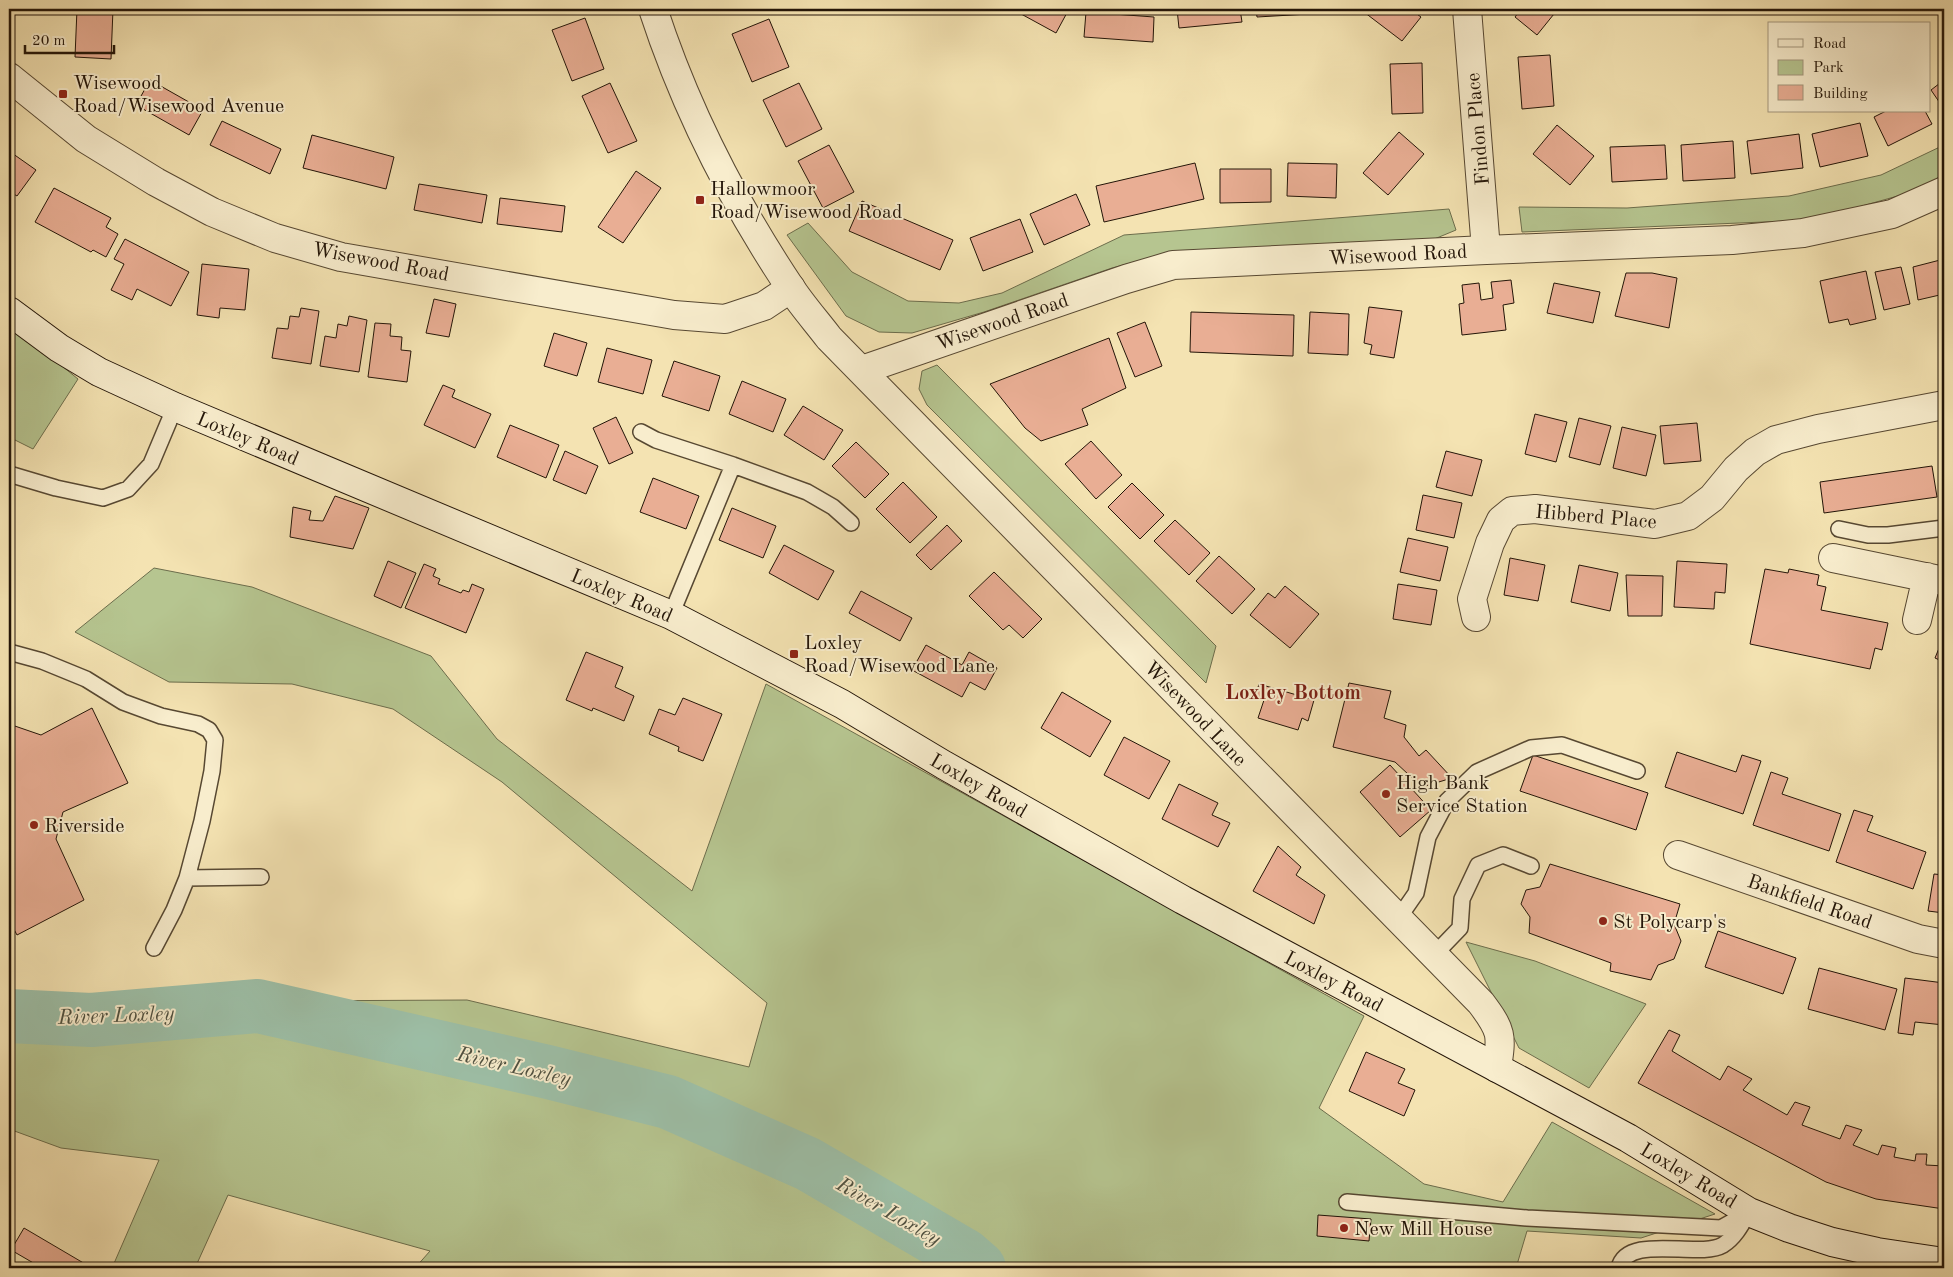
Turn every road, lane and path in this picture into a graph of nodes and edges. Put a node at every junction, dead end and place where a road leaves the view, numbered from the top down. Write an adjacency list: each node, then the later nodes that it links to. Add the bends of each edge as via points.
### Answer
1 (653, 9): 6 (street, Wisewood Lane, via 669,59 718,168)
2 (1467, 9): 5 (street, Findon Place)
3 (9, 77): 6 (street, Wisewood Road, via 86,138 156,182 212,212 275,238 341,257 674,315 725,319 764,306)
4 (1944, 190): 5 (street, Wisewood Road, via 1892,214 1804,233 1732,240)
5 (1486, 250): 8 (street, Wisewood Road, via 1173,266 1126,279)
6 (790, 288): 8 (street, Wisewood Lane, via 829,338)
7 (9, 311): 10 (street, Loxley Road, via 98,372)
8 (862, 370): 28 (street, Wisewood Lane)
9 (1944, 405): 20 (street, Hibberd Place, via 1776,440 1755,452 1712,498 1688,516 1655,524 1535,509 1512,511 1501,520 1487,551 1472,599)
10 (175, 408): 13 (lane, via 150,464 128,489 103,498); 19 (street, Loxley Road)
11 (641, 432): 12 (lane)
12 (733, 465): 14 (lane, via 807,492 833,507); 19 (lane)
13 (9, 474)
14 (851, 523)
15 (1944, 528): 16 (lane, via 1888,535)
16 (1840, 529)
17 (1833, 558): 18 (street)
18 (1936, 579): 21 (street)
19 (671, 615): 32 (street, Loxley Road, via 842,704 1184,900)
20 (1476, 617)
21 (1917, 620)
22 (9, 652): 27 (lane, via 86,679 123,702 209,730 215,740 212,771)
23 (1637, 772): 28 (lane, via 1562,745 1531,748 1477,772 1447,801 1428,838 1416,893)
24 (1678, 855): 29 (street, Bankfield Road, via 1910,936)
25 (1531, 866): 31 (lane, via 1503,855 1478,865 1462,899 1460,928)
26 (261, 877): 27 (lane)
27 (187, 878): 30 (lane)
28 (1398, 919): 31 (street, Wisewood Lane)
29 (1944, 944)
30 (154, 948)
31 (1434, 955): 32 (street, Wisewood Lane, via 1482,1003 1495,1022 1501,1041)
32 (1497, 1068): 34 (street, Loxley Road, via 1628,1138)
33 (1348, 1202): 34 (lane, via 1527,1218 1721,1228)
34 (1749, 1212): 35 (street, Loxley Road, via 1832,1242); 36 (lane, via 1736,1232 1721,1246 1646,1249 1633,1252 1620,1263)
35 (1944, 1262)
36 (1619, 1268)

